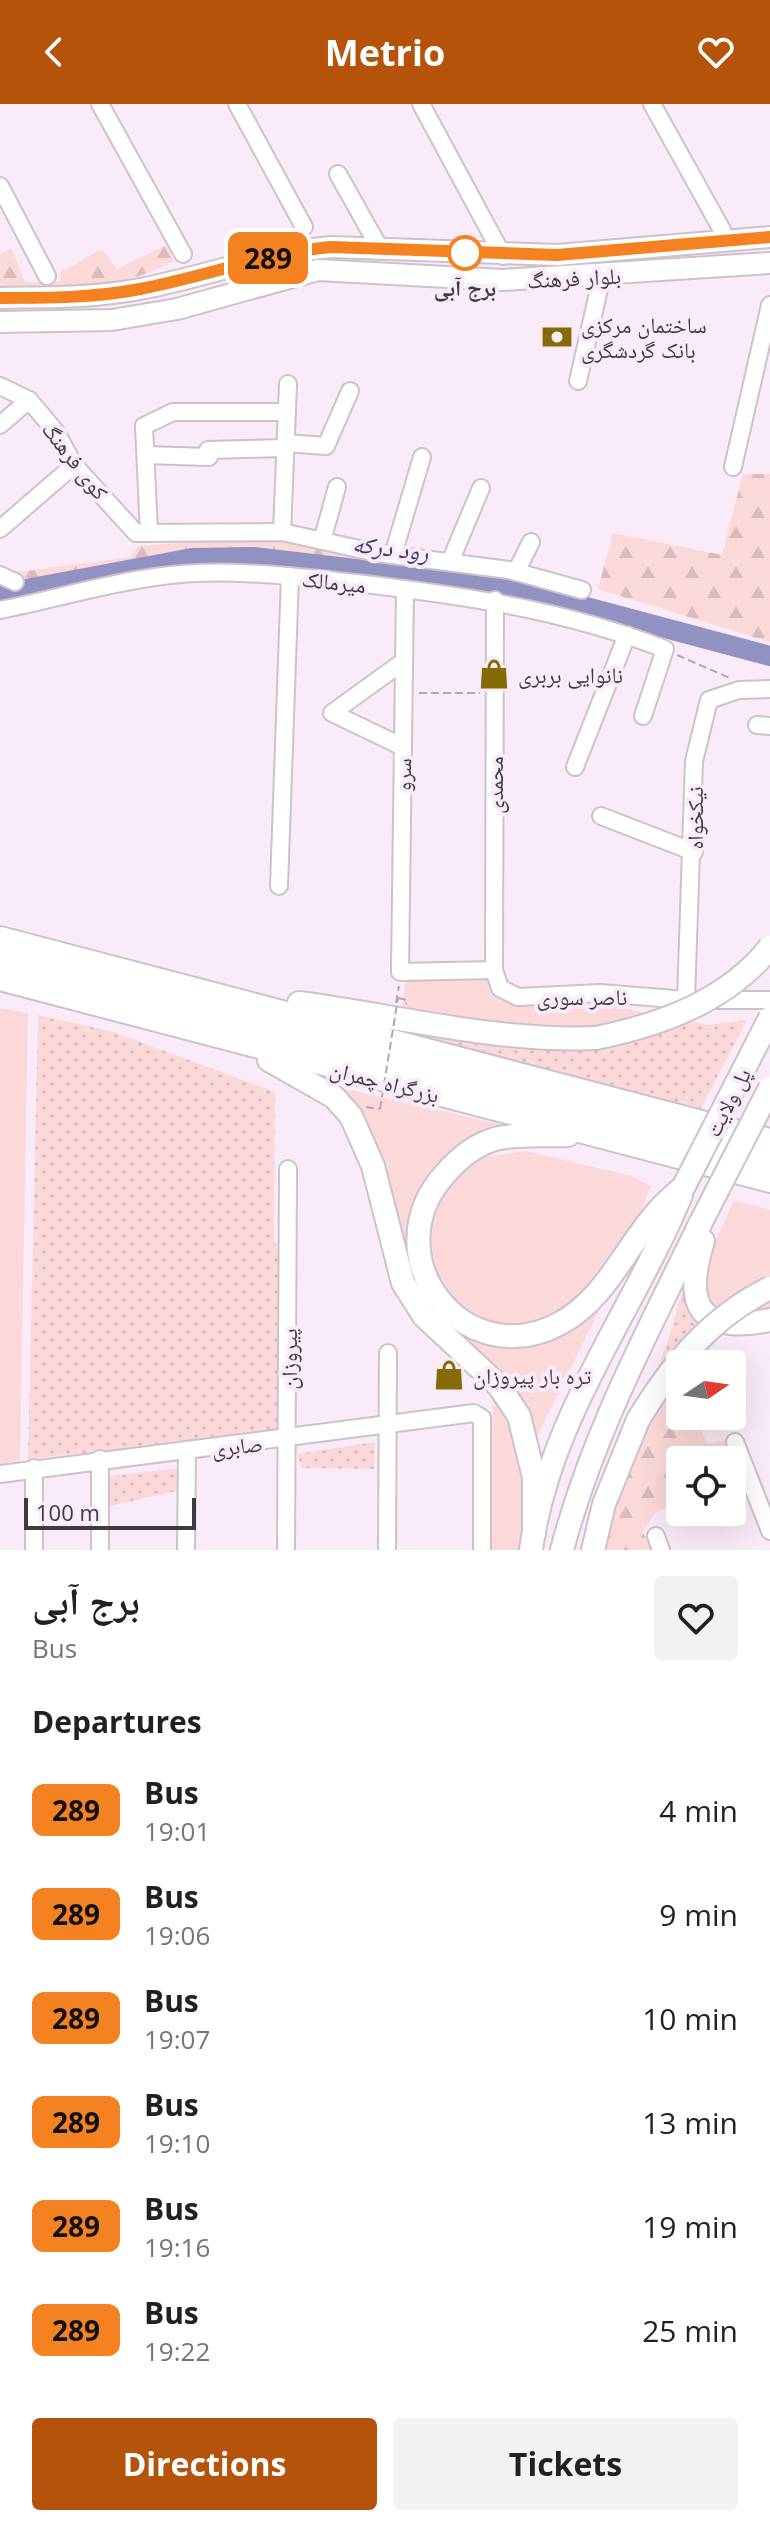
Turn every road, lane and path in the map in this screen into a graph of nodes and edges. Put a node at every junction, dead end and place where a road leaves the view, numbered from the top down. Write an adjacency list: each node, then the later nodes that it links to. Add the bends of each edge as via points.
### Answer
1 (100, 104): 13 (street)
2 (237, 104): 8 (street)
3 (421, 104): 14 (street)
4 (652, 104): 9 (street)
5 (338, 174): 12 (street)
6 (0, 186): 16 (street)
7 (770, 225): 11 (street)
8 (304, 227)
9 (722, 230)
10 (770, 237): 11 (main road, بلوار فرهنگ)
11 (749, 240): 14 (main road, بلوار فرهنگ)
12 (379, 247): 14 (main road, بلوار فرهنگ); 18 (main road, بلوار فرهنگ, via 295,250 221,272 95,295)
13 (183, 254)
14 (503, 256)
15 (770, 263): 17 (main road, بلوار فرهنگ)
16 (47, 276)
17 (602, 276): 20 (main road, بلوار فرهنگ, via 502,280 318,270 177,309 112,320); 21 (street)
18 (0, 298)
19 (770, 305): 32 (street)
20 (0, 322)
21 (578, 381)
22 (288, 384): 26 (street)
23 (0, 386): 25 (street, کوی فرهنگ)
24 (350, 391): 28 (street, via 326,446)
25 (29, 400): 27 (street); 31 (street, کوی فرهنگ)
26 (287, 412): 28 (street); 29 (street, via 173,412 144,426)
27 (0, 425)
28 (285, 445): 29 (street, via 208,450 209,457); 36 (street)
29 (146, 455): 37 (street)
30 (422, 457): 40 (street)
31 (74, 465): 35 (street); 37 (street, کوی فرهنگ, via 136,533)
32 (733, 467)
33 (337, 487): 38 (street)
34 (481, 488): 41 (street)
35 (0, 529)
36 (282, 532): 37 (street, میرمالک); 38 (street, میرمالک)
37 (149, 533)
38 (322, 541): 40 (street, میرمالک)
39 (531, 542): 42 (street)
40 (393, 555): 41 (street, میرمالک)
41 (450, 562): 42 (street, میرمالک)
42 (516, 572): 45 (street, میرمالک)
43 (290, 576): 44 (street, میرمالک); 47 (street, میرمالک, via 215,572 154,577); 60 (street)
44 (405, 589): 46 (street, میرمالک); 50 (street, سرو)
45 (582, 590)
46 (495, 600): 48 (street, میرمالک); 54 (street, محمدی)
47 (0, 610)
48 (627, 635): 49 (street, میرمالک); 57 (street)
49 (665, 649): 52 (path, via 737,681); 55 (street)
50 (404, 661): 53 (street, سرو); 56 (street, via 332,713)
51 (770, 689): 52 (street, نیکخواه)
52 (739, 690): 59 (street, نیکخواه, via 709,700 699,731)
53 (404, 693): 54 (path); 56 (street, سرو)
54 (493, 693): 66 (street, محمدی)
55 (643, 716)
56 (403, 747): 65 (street, سرو)
57 (575, 767)
58 (601, 816): 59 (street)
59 (694, 852): 71 (street, نیکخواه)
60 (279, 886)
61 (0, 938): 68 (highway, بزرگراه چمران)
62 (770, 947): 68 (highway, bridge, via 710,999 659,1022 596,1038 533,1037)
63 (0, 950): 74 (street)
64 (0, 964): 74 (street)
65 (399, 966): 66 (street); 69 (path)
66 (494, 970): 71 (street, ناصر سوری, via 500,988 511,996 600,993)
67 (0, 979): 75 (highway, بزرگراه چمران)
68 (229, 997): 78 (highway, بزرگراه چمران)
69 (397, 1000): 70 (path); 77 (path, bridge, via 380,1109)
70 (407, 1000)
71 (686, 1000): 72 (street)
72 (770, 1000)
73 (770, 1018): 86 (highway, پل ولایت, bridge)
74 (308, 1038): 82 (street); 84 (street)
75 (240, 1044): 80 (highway, بزرگراه چمران); 98 (highway, via 334,1097 351,1116 373,1166 403,1283 424,1316 499,1386 519,1416 534,1477)
76 (769, 1091): 85 (highway, پل ولایت, bridge)
77 (361, 1106)
78 (703, 1121): 79 (highway); 81 (highway, بزرگراه چمران)
79 (770, 1123)
80 (596, 1135): 84 (highway, بزرگراه چمران); 86 (highway, via 489,1141 457,1161 432,1190 417,1222 421,1263 436,1295 462,1321 481,1331 512,1336 537,1333 568,1318 608,1283 658,1210)
81 (770, 1140)
82 (770, 1154)
83 (288, 1169): 91 (street, پیروزان)
84 (770, 1178)
85 (720, 1185): 88 (highway, via 695,1267 696,1303 707,1318 724,1324); 105 (highway, پل ولایت, bridge, via 620,1388)
86 (684, 1186): 98 (highway, via 662,1241 598,1356 566,1428)
87 (770, 1288): 106 (highway, bridge, via 728,1315 678,1359 638,1420 604,1504)
88 (770, 1320)
89 (388, 1353): 90 (street)
90 (388, 1425): 91 (street, صابری); 103 (street); 104 (street, صابری, via 474,1413 482,1418)
91 (287, 1439): 93 (street, صابری); 102 (street, پیروزان)
92 (735, 1442): 97 (street)
93 (187, 1450): 94 (street, صابری); 101 (street)
94 (100, 1459): 95 (street, صابری); 100 (street)
95 (34, 1468): 96 (street, صابری); 99 (street)
96 (0, 1474)
97 (770, 1531)
98 (532, 1541)
99 (34, 1550)
100 (100, 1550)
101 (186, 1550)
102 (286, 1550)
103 (387, 1550)
104 (482, 1550)
105 (562, 1550)
106 (593, 1550)

